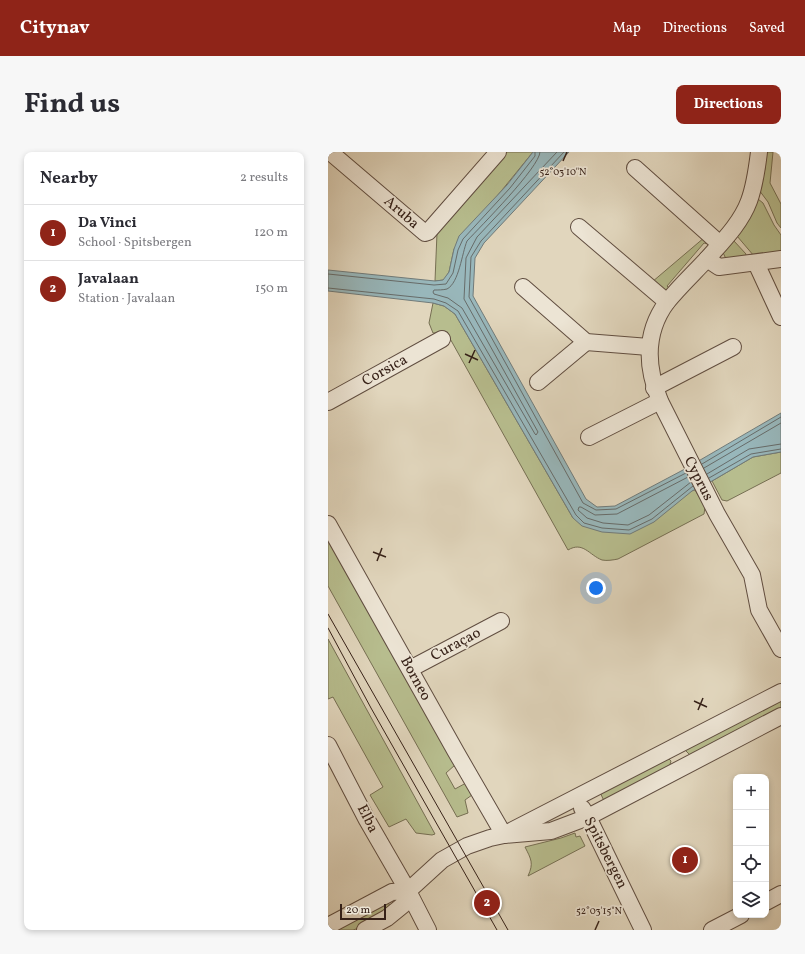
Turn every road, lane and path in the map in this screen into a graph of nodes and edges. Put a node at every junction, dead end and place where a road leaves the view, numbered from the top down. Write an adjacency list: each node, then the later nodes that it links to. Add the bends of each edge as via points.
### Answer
1 (330, 152): 2 (street, Aruba, via 424,233 428,232)
2 (498, 152)
3 (759, 152): 6 (street, Cyprus, via 756,175 748,202)
4 (635, 168): 6 (street)
5 (578, 227): 11 (street)
6 (720, 244): 7 (street, Cyprus)
7 (707, 259): 9 (street, via 719,267); 11 (street, Cyprus)
8 (781, 259): 9 (street)
9 (756, 263): 12 (street)
10 (523, 287): 14 (street)
11 (667, 302): 15 (street, Cyprus, via 655,322)
12 (781, 317)
13 (442, 338): 19 (street, Corsica)
14 (586, 342): 15 (street); 17 (street)
15 (649, 347): 18 (street, Cyprus)
16 (733, 348): 18 (street)
17 (538, 382)
18 (657, 395): 20 (street); 23 (street, Cyprus, via 710,501 752,575 759,610)
19 (328, 402)
20 (589, 437)
21 (328, 524): 24 (street, Borneo)
22 (501, 621): 24 (street, Curaçao)
23 (781, 649)
24 (410, 669): 32 (street, Borneo)
25 (781, 692): 28 (street)
26 (781, 716): 29 (street)
27 (328, 745): 33 (street, Elba)
28 (676, 746): 29 (street); 30 (street)
29 (685, 766): 31 (street)
30 (575, 798): 31 (street, Spitsbergen); 32 (street)
31 (588, 817): 32 (street, via 551,831); 40 (street, Spitsbergen)
32 (504, 835): 33 (street, via 479,841 442,860)
33 (408, 892): 37 (street, via 392,892); 38 (street, via 403,905 387,918); 39 (street, Elba)
34 (781, 894): 35 (street)
35 (769, 900)
36 (735, 918): 41 (street)
37 (328, 926)
38 (365, 930)
39 (428, 930)
40 (643, 930)
41 (712, 930)

